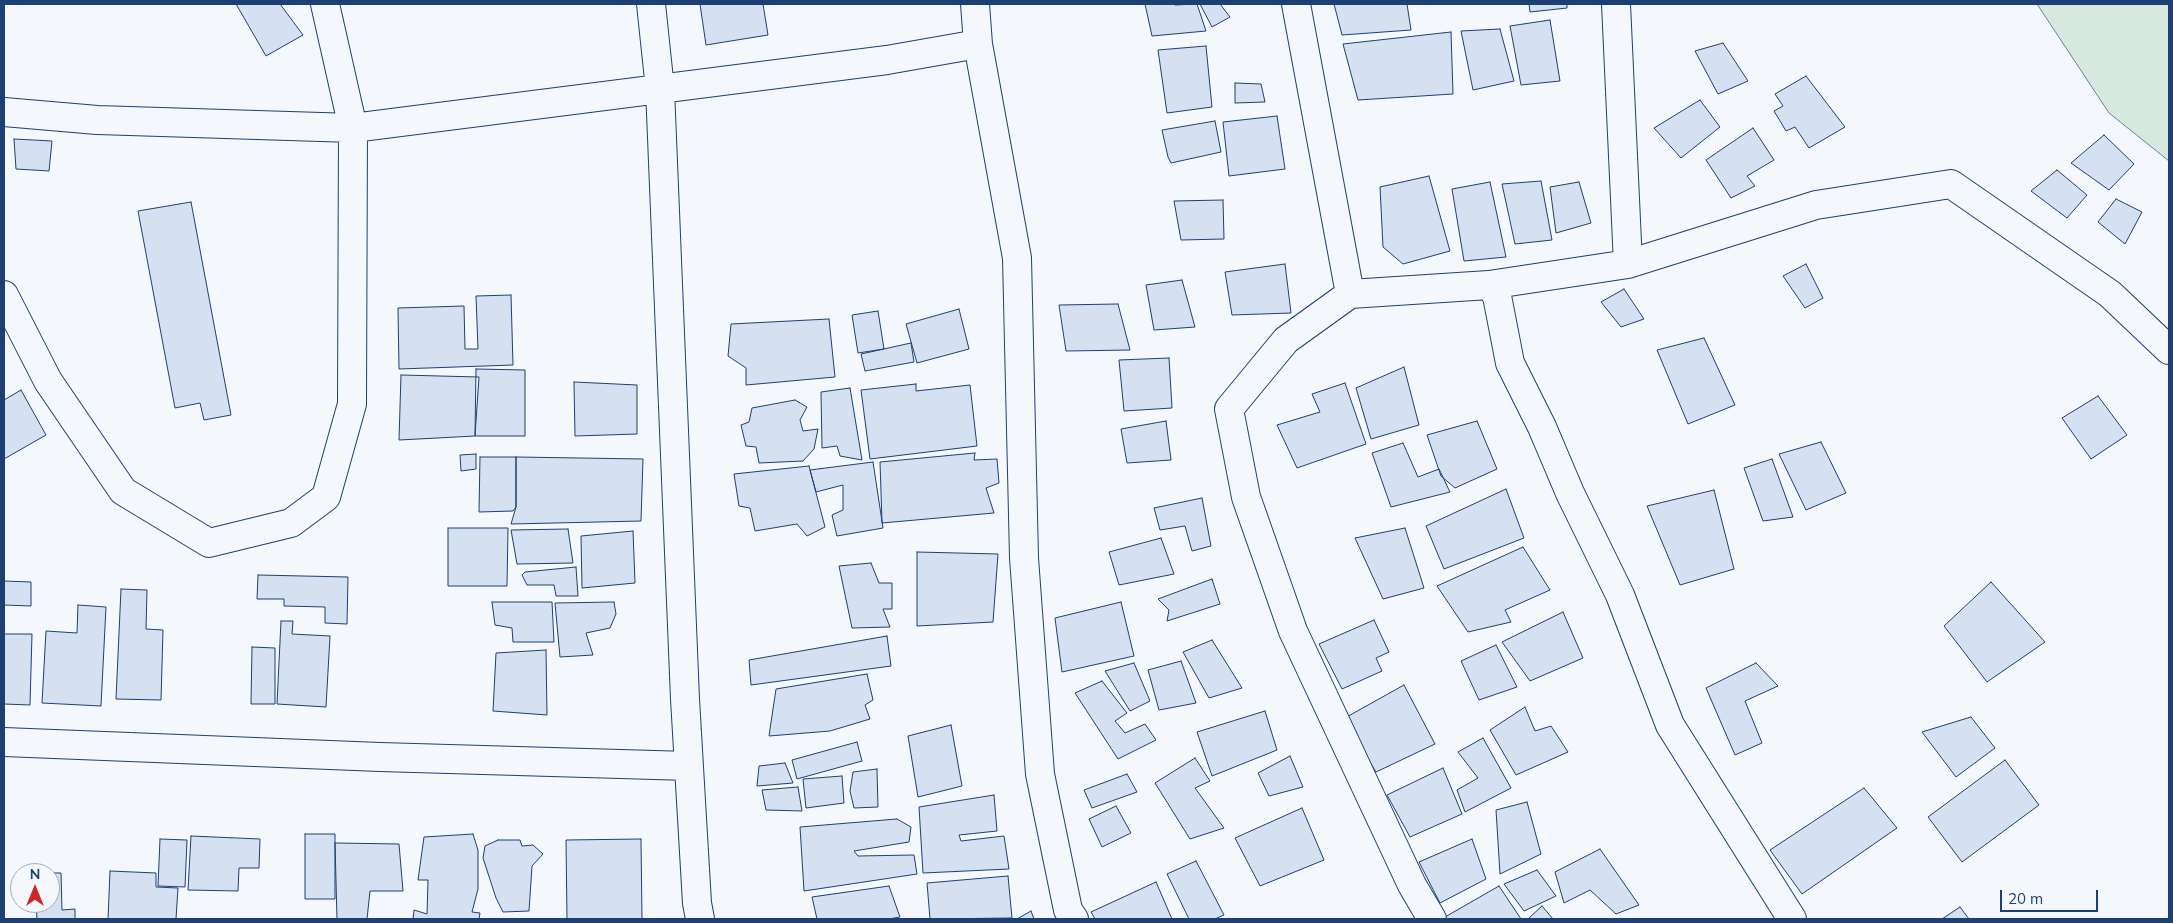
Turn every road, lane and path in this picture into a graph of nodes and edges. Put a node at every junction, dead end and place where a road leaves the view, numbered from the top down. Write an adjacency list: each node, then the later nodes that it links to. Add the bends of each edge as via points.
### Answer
1 (325, 4): 9 (street)
2 (651, 4): 7 (street)
3 (975, 4): 6 (street)
4 (1296, 4): 12 (street)
5 (1616, 4): 10 (street)
6 (978, 44): 7 (street, via 887,60); 18 (street, via 1017,258 1024,558 1040,774 1068,910)
7 (660, 89): 9 (street); 16 (street)
8 (4, 112): 9 (street, via 97,120)
9 (353, 128): 13 (street, via 352,404 326,496 291,522 209,543 123,491 48,381)
10 (1628, 264): 11 (street); 14 (street, via 1816,205 1951,184 2110,294)
11 (1489, 285): 12 (street); 20 (street, via 1497,296 1510,363 1620,595 1670,725)
12 (1350, 294): 19 (street, via 1286,340 1229,409 1246,496 1293,631 1412,885)
13 (4, 295)
14 (2169, 350)
15 (4, 742): 16 (street)
16 (689, 766): 17 (street)
17 (700, 919)
18 (1074, 919)
19 (1432, 919)
20 (1792, 919)

